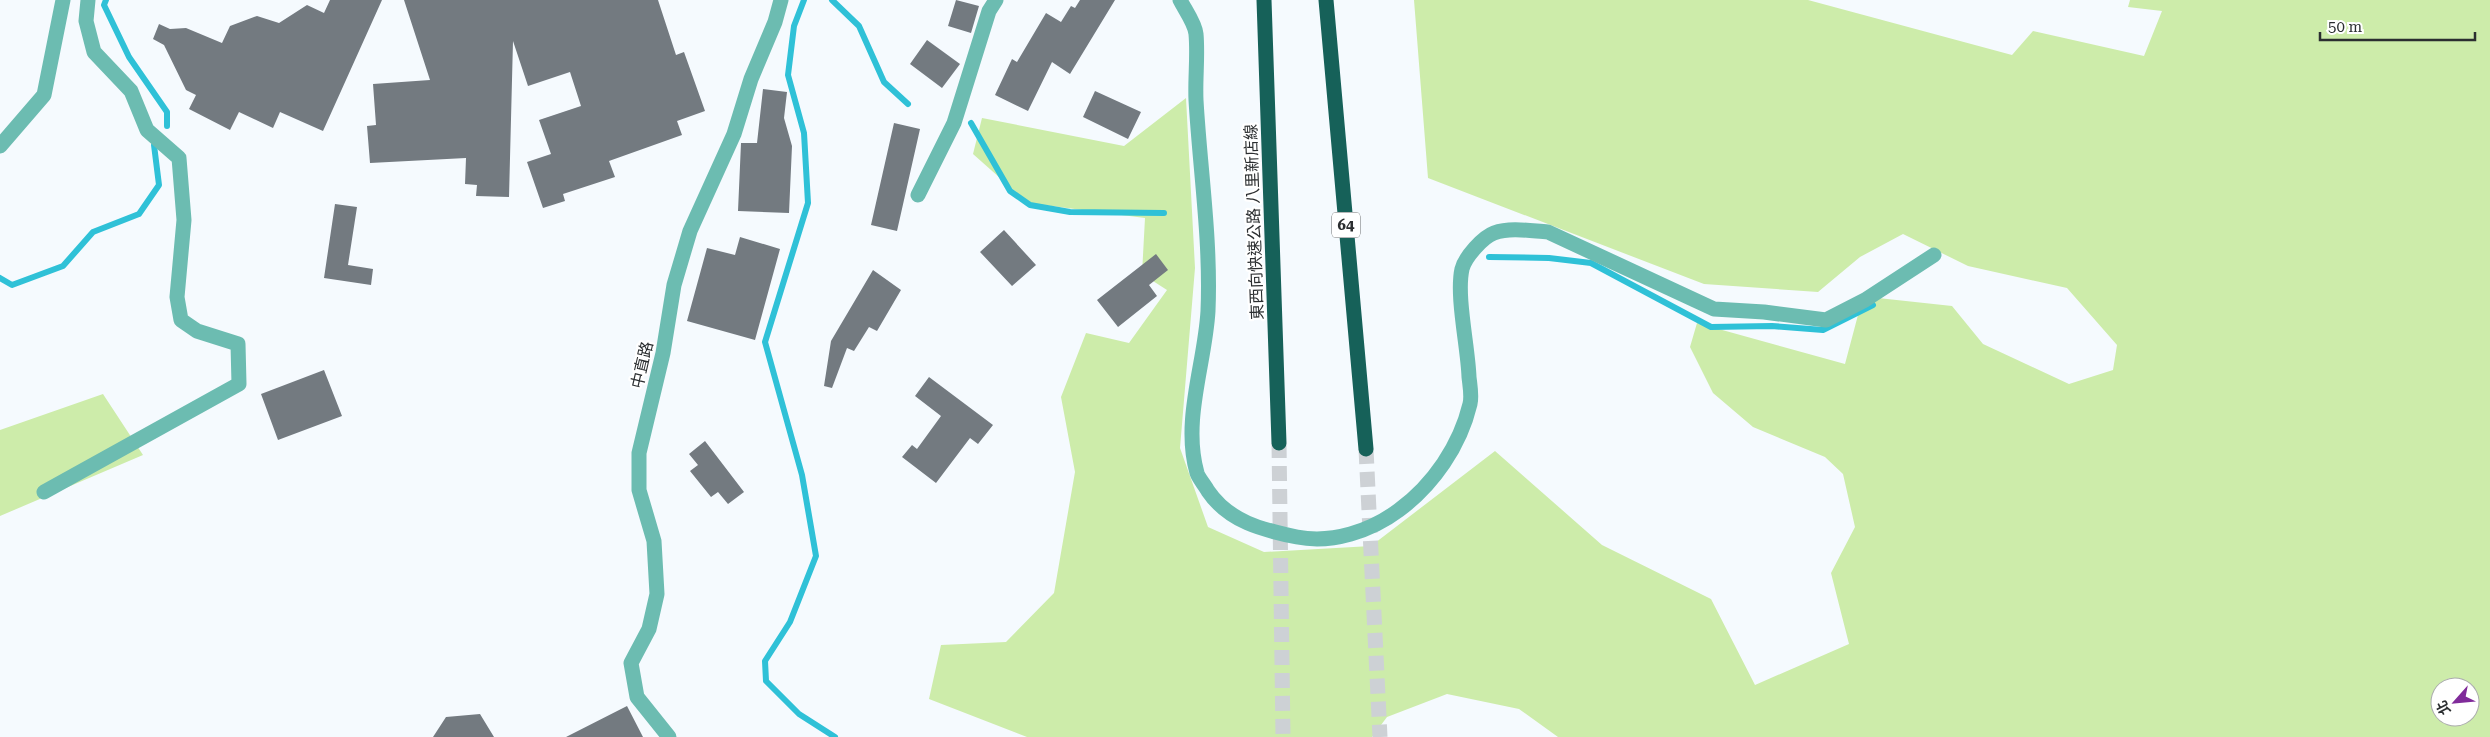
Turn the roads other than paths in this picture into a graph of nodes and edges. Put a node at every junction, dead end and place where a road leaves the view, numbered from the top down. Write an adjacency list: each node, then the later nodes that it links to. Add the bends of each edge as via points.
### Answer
1 (63, 0): 8 (street, via 44,95)
2 (88, 0): 13 (street, via 86,21 94,52 132,91 147,130 179,158 184,220 177,297 180,320 197,331 238,344 239,384)
3 (781, 0): 14 (street, 中直路, via 734,134 690,231 674,285 663,353 639,453 639,490 654,541 657,594 649,629 631,663 637,697)
4 (996, 0): 9 (street, via 989,12 954,123)
5 (1180, 0): 10 (street, via 1196,32 1196,98 1207,239 1208,312 1194,399 1193,446 1198,475 1211,495 1222,508 1260,529 1315,540 1362,531 1387,519 1436,477 1460,431 1470,402 1462,267 1492,233 1518,230 1548,232 1714,309 1826,320 1865,300)
6 (1264, 0): 11 (highway, 東西向快速公路 八里新店線)
7 (1326, 0): 12 (highway, 64)
8 (0, 146)
9 (918, 195)
10 (1934, 255)
11 (1279, 443)
12 (1366, 449)
13 (44, 492)
14 (669, 737)

